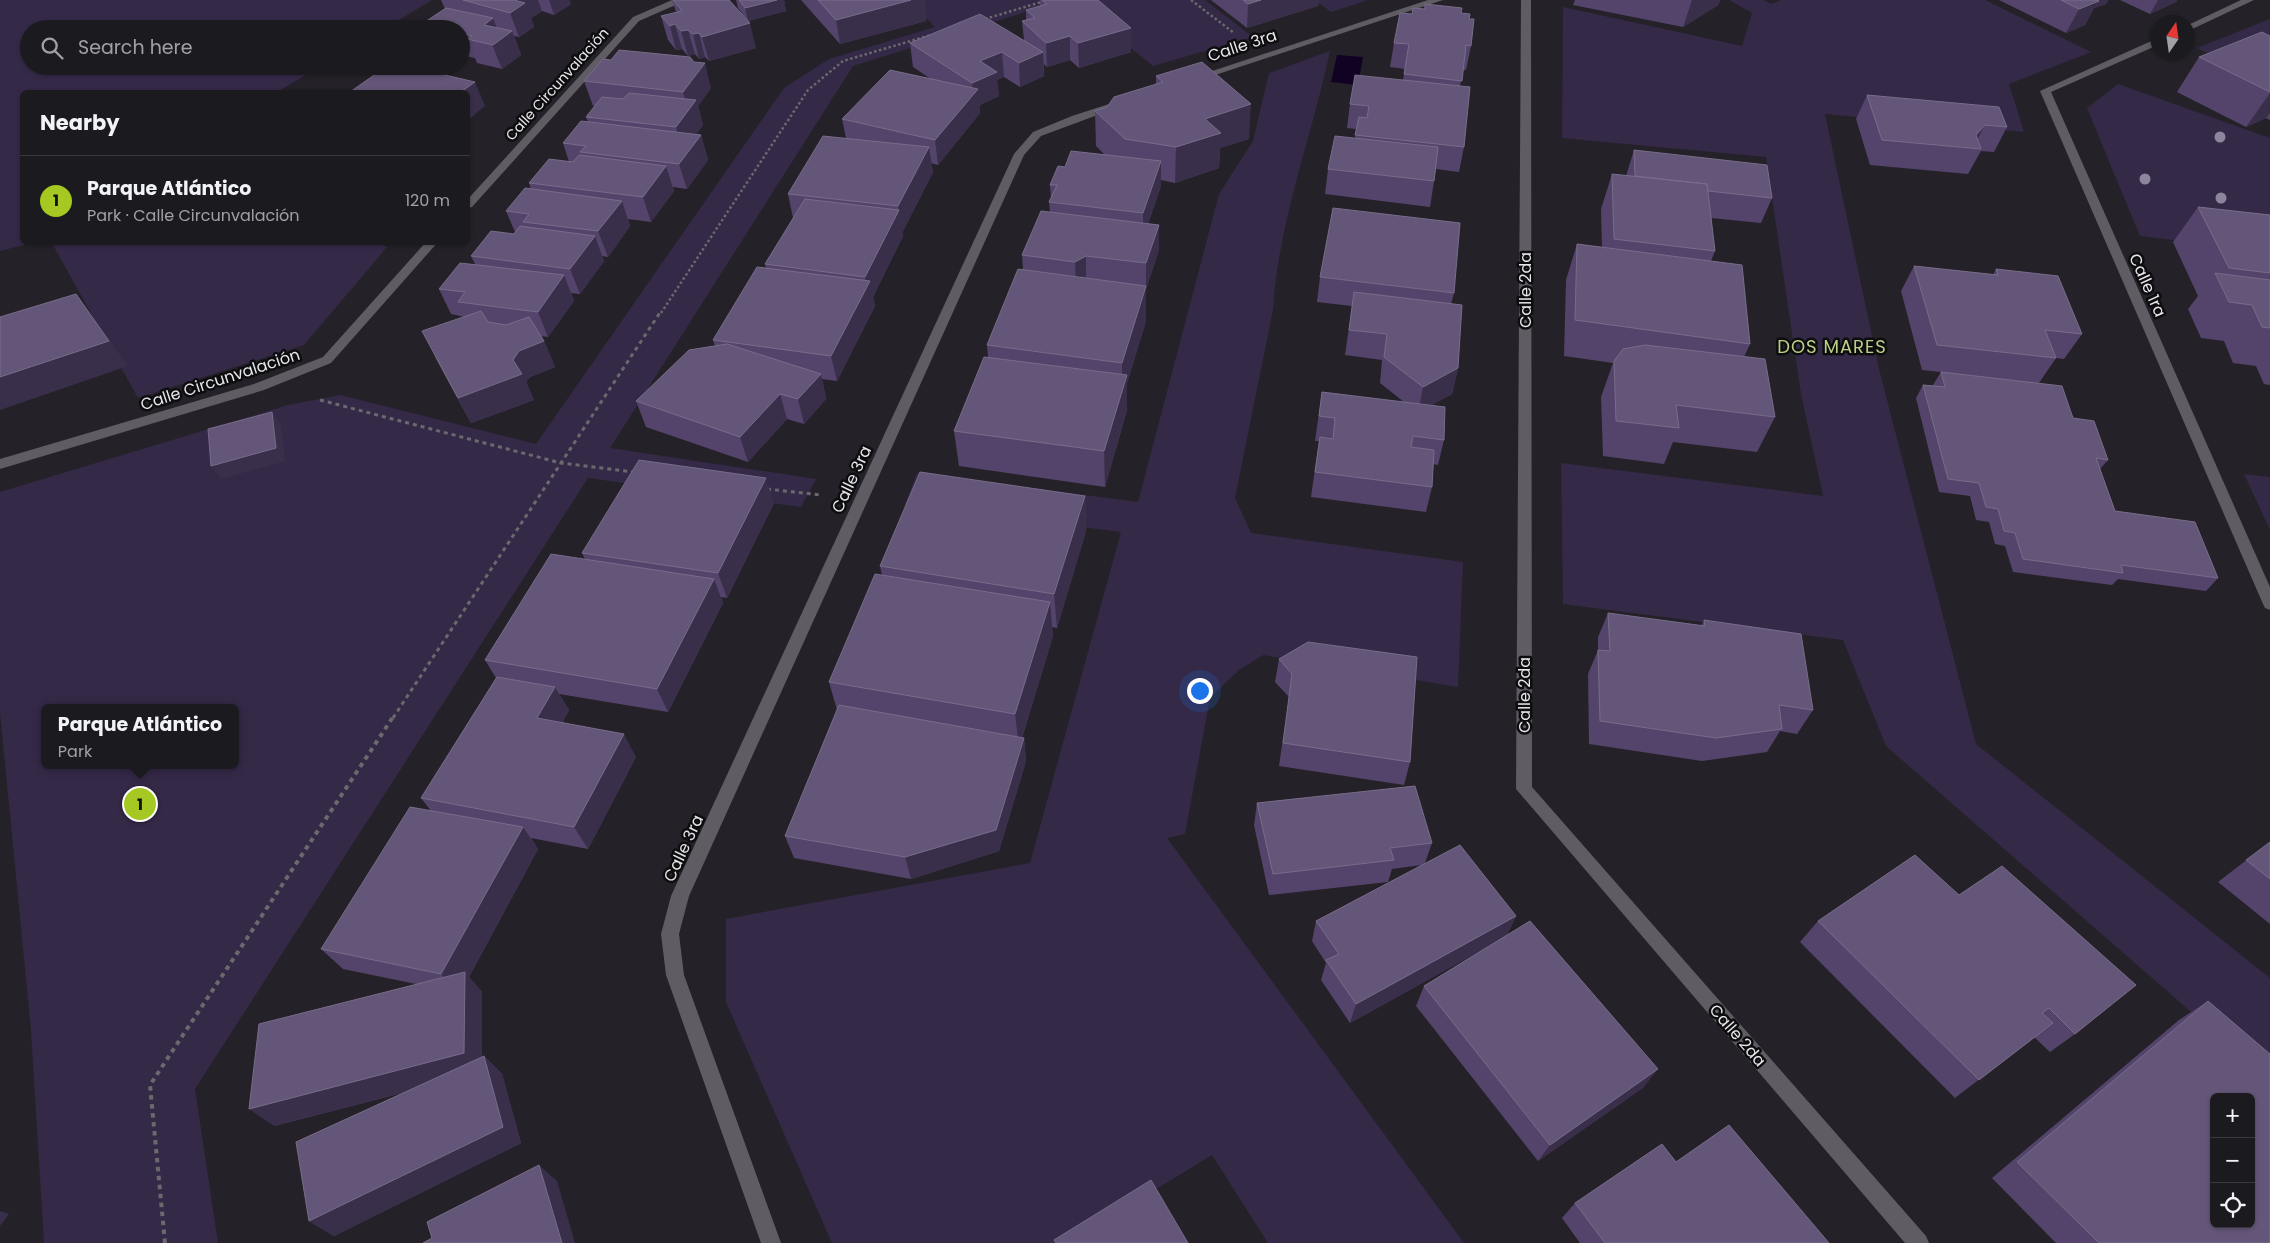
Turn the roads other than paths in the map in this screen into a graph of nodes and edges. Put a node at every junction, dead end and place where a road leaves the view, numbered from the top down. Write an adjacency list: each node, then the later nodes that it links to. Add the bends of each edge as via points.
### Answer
1 (682, 0): 9 (street, Calle Circunvalación, via 636,19)
2 (1438, 0): 7 (street, Calle 3ra)
3 (1526, 0): 14 (street, Calle 2da, via 1524,789)
4 (2249, 0): 5 (street)
5 (2195, 25)
6 (2150, 45): 12 (street, Calle 1ra, via 2046,91)
7 (1187, 81)
8 (1131, 100): 13 (street, Calle 3ra, via 1037,134 1019,154 680,896 670,934 675,975)
9 (470, 203)
10 (431, 245): 11 (street, Calle Circunvalación, via 327,360 259,387)
11 (0, 464)
12 (2270, 604)
13 (771, 1243)
14 (1919, 1243)

